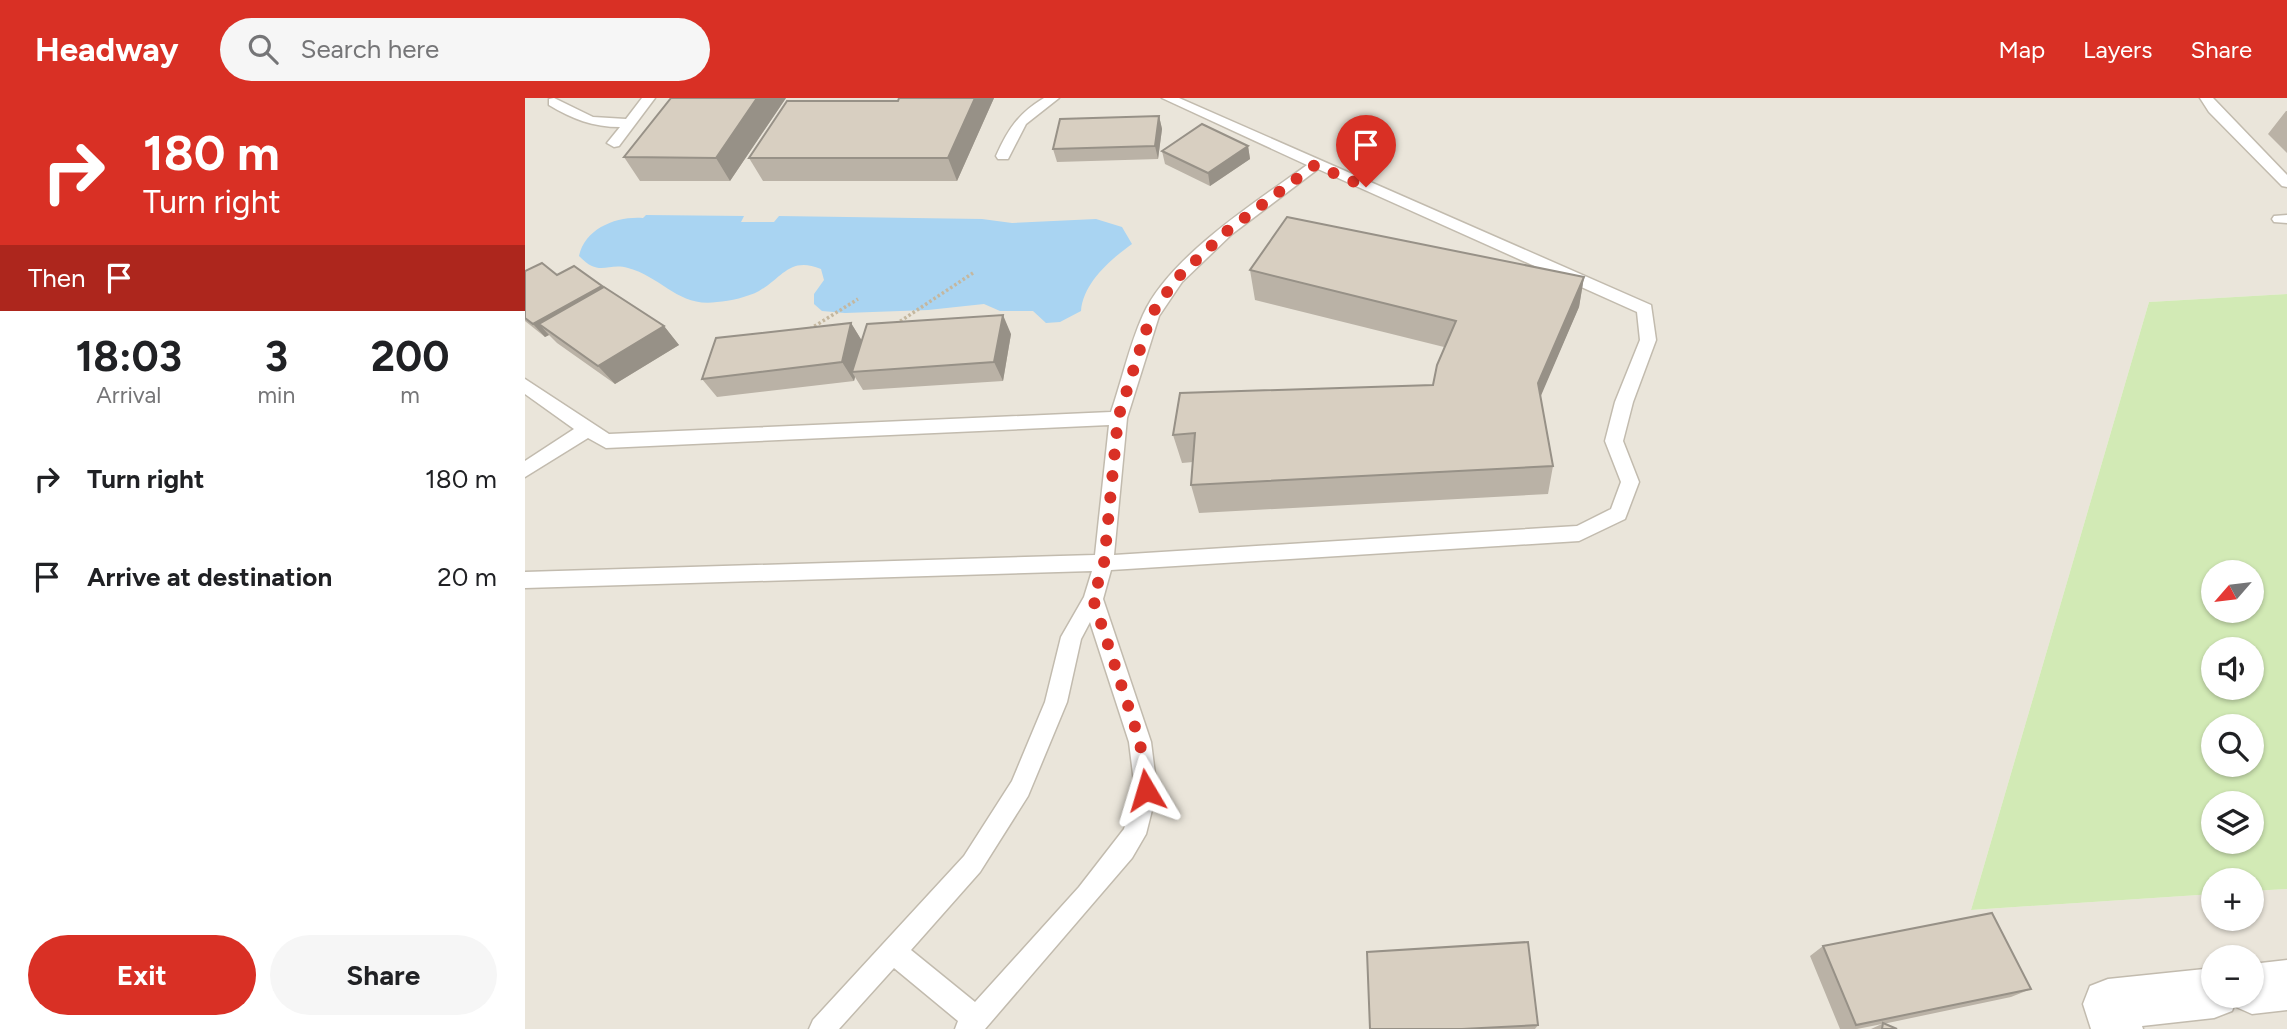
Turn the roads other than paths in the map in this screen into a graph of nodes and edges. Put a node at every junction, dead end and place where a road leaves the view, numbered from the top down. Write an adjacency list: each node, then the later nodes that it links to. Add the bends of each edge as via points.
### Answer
1 (649, 98): 6 (lane)
2 (1053, 98): 8 (lane, via 1024,115)
3 (1168, 98): 9 (lane)
4 (2206, 98): 10 (lane)
5 (554, 102): 6 (lane, via 597,124)
6 (629, 123): 7 (lane)
7 (614, 143)
8 (1003, 156)
9 (1315, 165): 12 (lane, via 1227,231 1177,278 1151,315); 15 (lane, via 1645,309 1648,340 1614,441 1630,482 1618,514 1579,533)
10 (2287, 183)
11 (525, 385): 13 (lane)
12 (1118, 418): 13 (lane, via 606,441); 15 (lane)
13 (588, 429): 14 (lane)
14 (525, 470)
15 (1104, 563): 16 (lane); 17 (lane)
16 (525, 580)
17 (1093, 599): 18 (lane, via 1071,637 1056,702 1020,788 972,864); 23 (lane, via 1140,742 1146,790 1134,834 1087,895)
18 (892, 950): 23 (lane); 24 (lane)
19 (2287, 985): 20 (street)
20 (2264, 988)
21 (2201, 996): 22 (street)
22 (2112, 1016)
23 (972, 1024)
24 (822, 1029)

